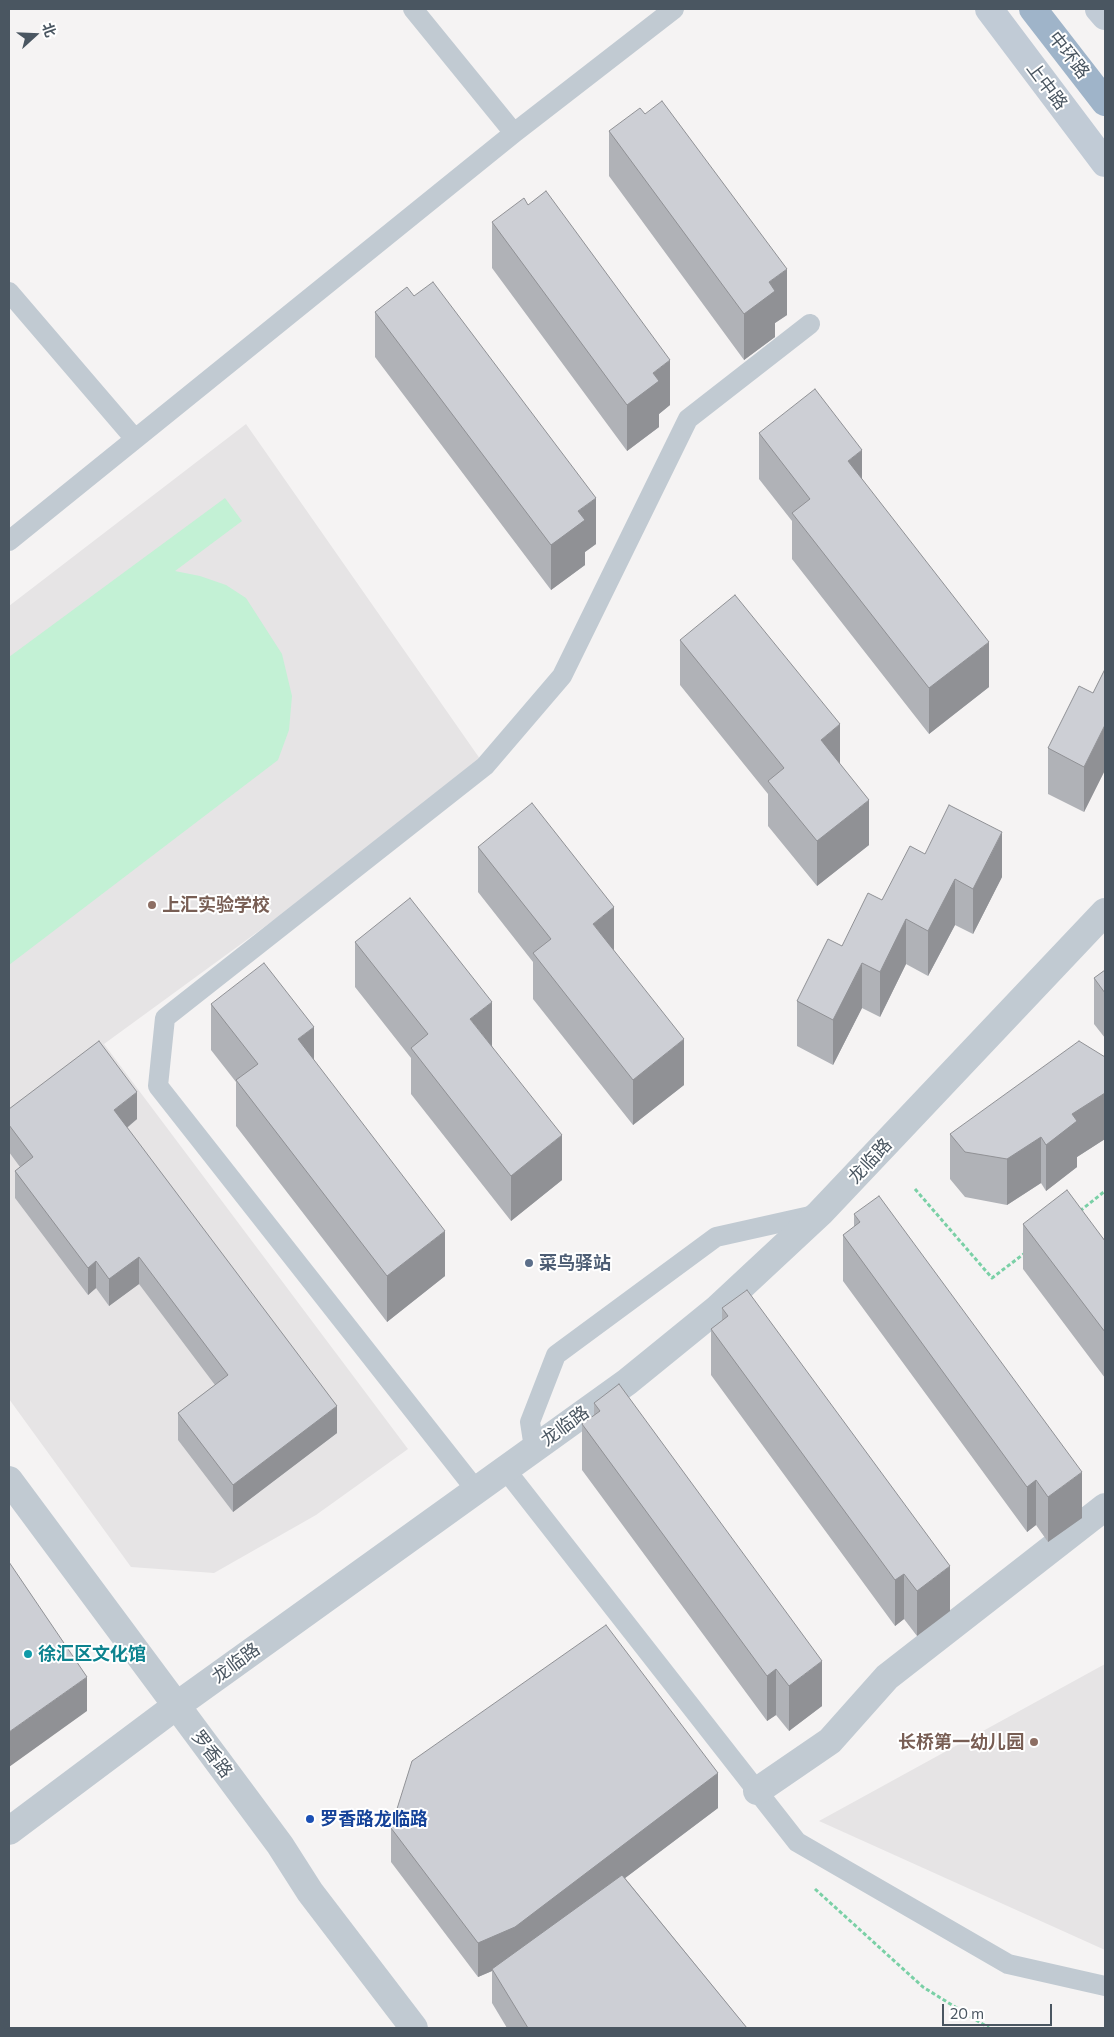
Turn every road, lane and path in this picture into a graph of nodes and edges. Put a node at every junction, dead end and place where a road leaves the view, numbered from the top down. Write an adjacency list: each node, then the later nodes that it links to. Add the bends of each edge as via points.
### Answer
1 (413, 9): 8 (lane)
2 (674, 9): 8 (lane)
3 (989, 9): 9 (main road, 上中路)
4 (1034, 9): 7 (highway, 中环路)
5 (1099, 9): 6 (main road)
6 (1105, 16)
7 (1105, 102)
8 (514, 133): 12 (lane)
9 (1105, 163)
10 (9, 292): 12 (lane)
11 (810, 324): 23 (lane, via 688,419 562,676 485,766 165,1018 158,1086)
12 (135, 439): 13 (lane)
13 (9, 541)
14 (1105, 912): 17 (street, 龙临路)
15 (915, 1189): 19 (path, via 992,1278)
16 (1105, 1192): 18 (path)
17 (820, 1213): 20 (street, 龙临路, via 718,1308 626,1382); 20 (lane, via 716,1237 556,1354 530,1422)
18 (1075, 1214)
19 (1030, 1249)
20 (534, 1448): 21 (street, 龙临路)
21 (505, 1469): 23 (street, 龙临路); 26 (lane)
22 (9, 1480): 25 (street, 罗香路)
23 (476, 1490): 25 (street, 龙临路)
24 (1105, 1507): 26 (street, via 887,1678 830,1741)
25 (176, 1706): 27 (street, 龙临路); 30 (street, 罗香路, via 280,1845 310,1892)
26 (757, 1791): 29 (lane, via 797,1842 1008,1964)
27 (9, 1831)
28 (815, 1889): 31 (path, via 923,1987)
29 (1105, 1986)
30 (414, 2028)
31 (989, 2028)

